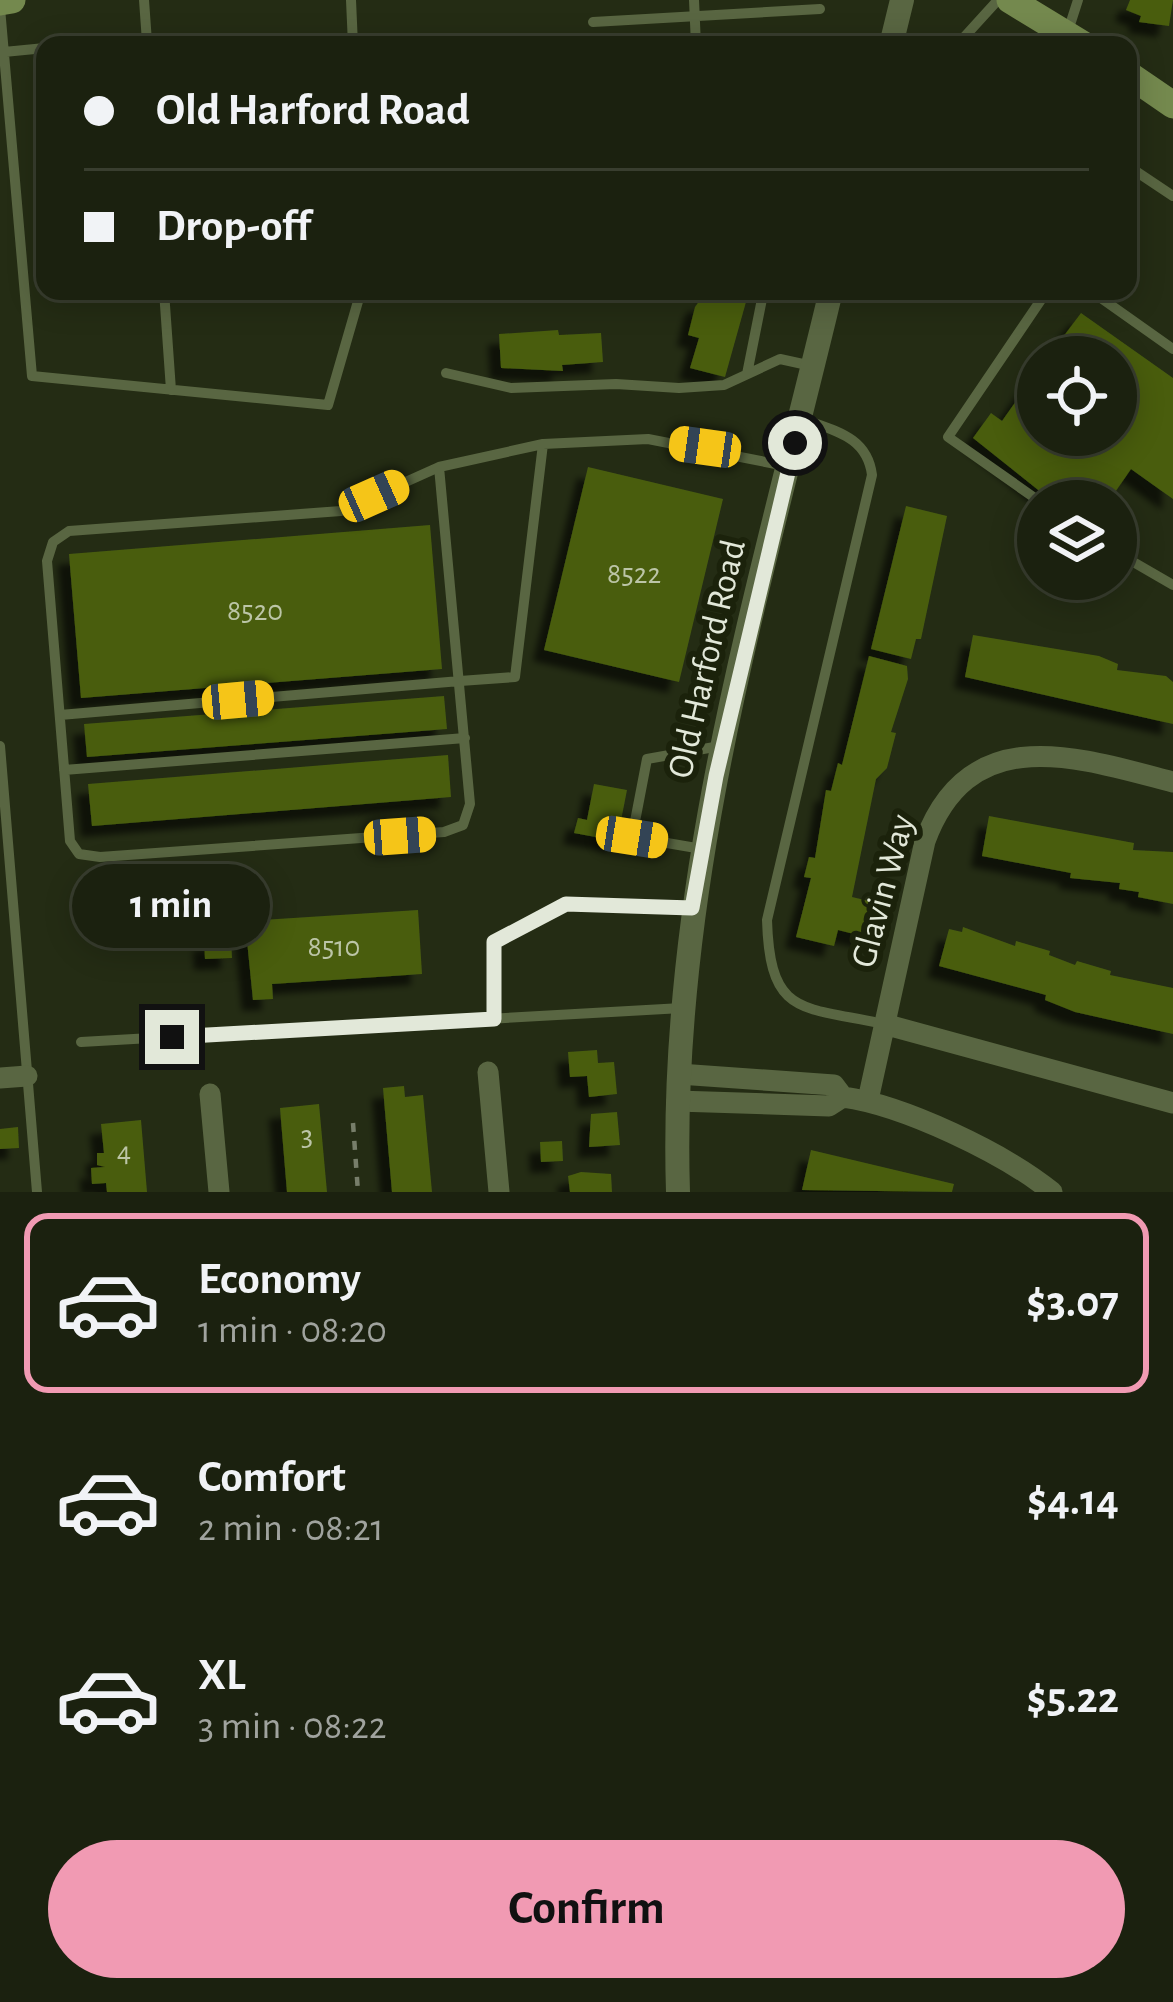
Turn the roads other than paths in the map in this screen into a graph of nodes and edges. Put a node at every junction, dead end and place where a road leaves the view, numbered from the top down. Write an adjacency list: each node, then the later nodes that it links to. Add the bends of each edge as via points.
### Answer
1 (12, 0): 9 (main road)
2 (144, 0): 13 (lane)
3 (351, 0): 14 (lane)
4 (694, 0): 11 (lane)
5 (902, 0): 16 (street)
6 (998, 0): 17 (lane)
7 (1010, 0): 18 (main road)
8 (1078, 0): 19 (lane)
9 (0, 5): 21 (lane)
10 (820, 9): 11 (lane)
11 (694, 16): 12 (lane); 15 (lane)
12 (592, 22)
13 (147, 36)
14 (353, 36)
15 (695, 36)
16 (895, 36)
17 (965, 36)
18 (1064, 36)
19 (1072, 36)
20 (36, 49): 21 (lane)
21 (4, 52): 36 (lane, via 32,376)
22 (1137, 80): 23 (main road)
23 (1173, 105)
24 (1137, 172): 25 (lane)
25 (1173, 196)
26 (165, 300): 36 (lane)
27 (358, 300): 36 (lane, via 328,405)
28 (762, 300): 35 (lane)
29 (829, 300): 33 (street, Old Harford Road)
30 (1041, 300): 41 (lane, via 948,437)
31 (1104, 300): 32 (lane)
32 (1173, 349)
33 (813, 367): 35 (lane, via 780,358); 37 (street, Old Harford Road)
34 (446, 373): 35 (lane, via 511,388 679,388 724,385)
35 (747, 374)
36 (171, 390)
37 (801, 418): 40 (street, Old Harford Road); 55 (lane, via 853,438 872,476 767,920 768,954 772,978 788,999)
38 (542, 444): 39 (lane); 40 (lane, via 648,440); 44 (lane, via 514,676)
39 (439, 467): 44 (lane); 45 (lane, via 341,511 69,531 52,542)
40 (789, 467): 47 (street, Old Harford Road)
41 (1017, 485)
42 (1137, 564): 43 (lane)
43 (1173, 585)
44 (460, 681): 45 (lane); 46 (lane)
45 (60, 715): 49 (lane)
46 (465, 738): 49 (lane); 49 (lane, via 470,804 463,825 444,832 79,854 70,841)
47 (723, 745): 51 (street, Old Harford Road); 51 (lane, via 647,759 632,837)
48 (0, 746): 59 (lane)
49 (64, 770)
50 (1173, 782): 55 (street, Glavin Way, via 1043,755 994,764 954,788 926,841)
51 (702, 848): 52 (street, Old Harford Road)
52 (692, 908): 53 (street, Old Harford Road); 54 (lane, via 566,904 494,942)
53 (682, 1008): 54 (lane); 58 (street, Old Harford Road)
54 (494, 1019): 56 (lane)
55 (884, 1024): 63 (street, Glavin Way); 65 (street)
56 (81, 1042)
57 (488, 1072): 68 (street)
58 (679, 1074): 62 (street, via 834,1084); 64 (street, Old Harford Road)
59 (27, 1076): 60 (street); 66 (lane)
60 (0, 1078)
61 (210, 1094): 67 (street)
62 (843, 1097): 63 (street); 64 (street, via 829,1106)
63 (868, 1100): 70 (street, via 961,1139)
64 (677, 1101): 69 (street, Old Harford Road)
65 (1173, 1103)
66 (37, 1192)
67 (219, 1192)
68 (499, 1192)
69 (678, 1192)
70 (1052, 1192)

